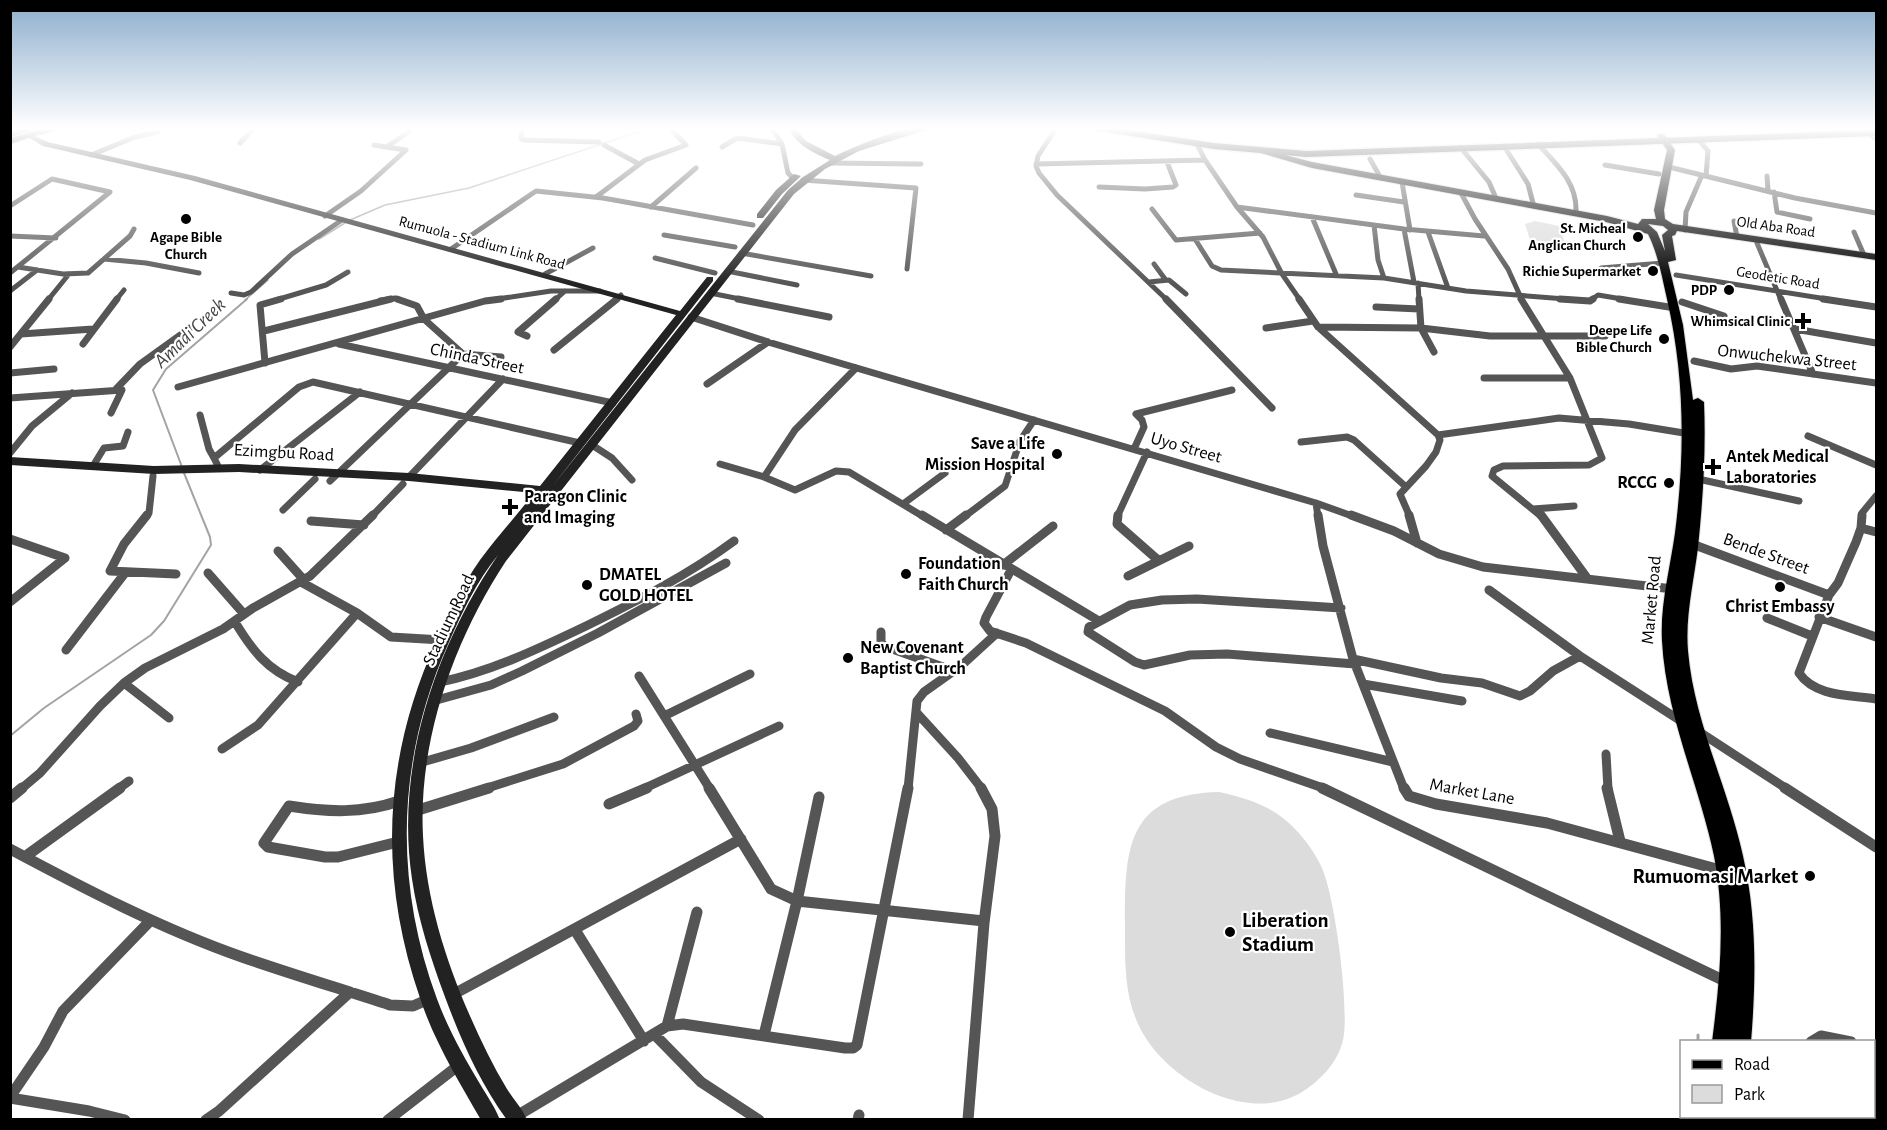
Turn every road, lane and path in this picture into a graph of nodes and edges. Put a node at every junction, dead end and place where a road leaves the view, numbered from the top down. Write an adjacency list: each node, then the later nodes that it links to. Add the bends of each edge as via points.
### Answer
1 (798, 179): 61 (main road, Stadium Road)
2 (51, 180): 32 (street)
3 (55, 180): 56 (street, via 109,191)
4 (198, 180): 38 (main road, Rumuola - Stadium Link Road)
5 (373, 180): 38 (street)
6 (618, 180): 29 (street)
7 (682, 180): 33 (street)
8 (797, 180): 43 (main road, Stadium Road, via 778,192)
9 (808, 180): 70 (street, via 916,188)
10 (1044, 180): 84 (street)
11 (1174, 180): 24 (street, via 1173,187)
12 (1218, 180): 34 (street)
13 (1390, 180): 23 (main road, Old Aba Road)
14 (1405, 180): 28 (main road, Old Aba Road)
15 (1487, 180): 28 (street)
16 (1525, 180): 31 (street)
17 (1568, 180): 36 (street, via 1578,199)
18 (1658, 180): 45 (main road, Market Road, via 1651,218)
19 (1666, 180): 45 (main road, Market Road)
20 (1702, 180): 48 (street, via 1686,212)
21 (1721, 180): 25 (street)
22 (1768, 180): 25 (street)
23 (1402, 182): 26 (main road, Old Aba Road); 30 (street)
24 (1099, 187)
25 (1771, 191): 37 (street); 40 (street, via 1777,212)
26 (1461, 193): 45 (main road, Old Aba Road); 54 (street)
27 (1356, 195): 30 (street)
28 (1495, 196): 31 (main road, Old Aba Road)
29 (596, 197): 33 (street); 60 (street, via 536,191)
30 (1404, 202): 47 (street)
31 (1533, 203): 36 (main road, Old Aba Road)
32 (10, 206)
33 (651, 207): 43 (street)
34 (1237, 207): 39 (street); 51 (street)
35 (1152, 209): 57 (street, via 1176,240)
36 (1576, 211): 45 (main road, Old Aba Road)
37 (1876, 213)
38 (325, 216): 42 (main road, Rumuola - Stadium Link Road)
39 (1312, 217): 44 (street); 79 (street)
40 (1810, 219)
41 (1734, 220): 55 (street)
42 (346, 221): 60 (main road, Rumuola - Stadium Link Road); 96 (street, via 292,255 251,292)
43 (753, 225): 61 (main road, Stadium Road)
44 (1374, 225): 47 (street); 82 (street)
45 (1658, 228): 48 (main road, Old Aba Road); 58 (main road, Old Aba Road); 66 (main road, Market Road); 80 (main road, Market Road)
46 (134, 229): 65 (street)
47 (1407, 230): 49 (street); 85 (street)
48 (1684, 230): 55 (main road, Old Aba Road)
49 (1428, 232): 54 (street); 88 (street)
50 (1854, 232): 62 (street)
51 (1260, 233): 57 (street); 78 (street)
52 (10, 236): 56 (street)
53 (664, 236): 61 (street)
54 (1484, 236): 99 (street, via 1508,268)
55 (1737, 237): 62 (main road, Old Aba Road)
56 (56, 238): 68 (street)
57 (1195, 239): 78 (street, via 1217,270)
58 (1757, 243): 64 (main road, Old Aba Road); 95 (street)
59 (593, 248): 77 (street)
60 (452, 249): 77 (main road, Rumuola - Stadium Link Road)
61 (738, 250): 73 (main road, Stadium Road); 81 (street)
62 (1864, 255): 64 (main road, Old Aba Road)
63 (655, 258): 73 (street)
64 (1876, 258)
65 (104, 260): 75 (street); 76 (street, via 91,272)
66 (1663, 263): 69 (street); 100 (main road, Market Road)
67 (1154, 264): 83 (street)
68 (18, 267): 71 (street); 74 (street)
69 (1601, 268)
70 (907, 269)
71 (37, 270): 76 (street); 89 (street)
72 (348, 272): 114 (street, via 326,285 262,304 259,307)
73 (721, 272): 87 (street); 94 (main road, Stadium Road); 104 (main road, Stadium Road)
74 (10, 273)
75 (199, 273)
76 (69, 274): 115 (street)
77 (545, 274): 86 (main road, Rumuola - Stadium Link Road)
78 (1282, 274): 79 (street); 108 (street)
79 (1336, 274): 82 (street)
80 (1676, 275): 95 (street, Geodetic Road); 100 (main road, Market Road)
81 (871, 276)
82 (1384, 278): 85 (street)
83 (1165, 279): 84 (street); 97 (street)
84 (1149, 282): 148 (street)
85 (1416, 283): 88 (street); 103 (street)
86 (585, 285): 92 (street); 93 (main road, Rumuola - Stadium Link Road)
87 (797, 285)
88 (1448, 288): 99 (street)
89 (10, 291)
90 (124, 291): 112 (street)
91 (565, 291): 92 (street); 107 (street, via 511,296); 116 (street, via 518,332)
92 (573, 291): 93 (street)
93 (606, 291): 98 (main road, Rumuola - Stadium Link Road)
94 (710, 292): 104 (main road, Stadium Road); 106 (street)
95 (1777, 292): 102 (street, Geodetic Road); 113 (street)
96 (231, 293)
97 (1186, 294)
98 (621, 295): 104 (main road, Rumuola - Stadium Link Road); 124 (street)
99 (1519, 296): 100 (street, via 1590,301 1598,295); 117 (street)
100 (1679, 305): 105 (street); 128 (main road, Market Road); 156 (main road, Market Road)
101 (1376, 307): 103 (street)
102 (1876, 307)
103 (1419, 309): 111 (street)
104 (687, 315): 119 (street, Uyo Street); 146 (main road, Stadium Road); 159 (main road, Stadium Road)
105 (1724, 316)
106 (829, 317)
107 (424, 319): 114 (street, via 414,304 391,298); 120 (street); 126 (street)
108 (1316, 324): 109 (street); 111 (street); 155 (street)
109 (1266, 327)
110 (190, 328): 141 (street, via 140,364)
111 (1421, 328): 117 (street, via 1490,336); 125 (street)
112 (93, 329): 115 (street); 122 (street)
113 (1795, 329): 121 (street); 134 (street)
114 (264, 332): 129 (street)
115 (21, 334): 123 (street)
116 (527, 336)
117 (1543, 336): 118 (street); 136 (street)
118 (1605, 336)
119 (768, 342): 131 (street, Uyo Street); 139 (street)
120 (336, 343): 129 (street); 130 (street, Chinda Street)
121 (1876, 343)
122 (83, 344)
123 (10, 347)
124 (554, 350)
125 (1434, 352)
126 (463, 354): 127 (street); 130 (street)
127 (501, 357)
128 (1694, 361): 134 (street, Onwuchekwa Street, via 1731,369 1750,366); 156 (main road, Market Road)
129 (265, 363): 140 (street)
130 (450, 368): 137 (street, Chinda Street); 147 (street)
131 (856, 368): 153 (street, Uyo Street); 175 (street, via 795,430)
132 (54, 369): 133 (street)
133 (10, 373)
134 (1813, 374): 138 (street, Onwuchekwa Street)
135 (1484, 378): 136 (street)
136 (1570, 378): 152 (street)
137 (503, 379): 146 (street, Chinda Street); 151 (street)
138 (1876, 383)
139 (707, 384)
140 (178, 387)
141 (116, 389): 143 (street); 149 (street, via 123,391)
142 (1232, 390): 160 (street, via 1136,414 1144,427)
143 (73, 392): 145 (street); 162 (street, via 32,426)
144 (360, 392): 147 (street); 164 (street, via 313,382 302,384); 169 (street)
145 (10, 398)
146 (613, 403): 159 (main road, Stadium Road)
147 (412, 404): 151 (street); 174 (street)
148 (1272, 408)
149 (111, 413)
150 (200, 415): 164 (street)
151 (466, 416): 159 (street); 179 (street)
152 (1585, 418): 155 (street); 156 (street); 187 (street, via 1601,453 1600,461 1589,465 1503,466 1492,473 1499,484)
153 (1034, 420): 160 (street, Uyo Street); 193 (street, via 1020,441 1005,486)
154 (128, 432): 167 (street, via 123,446 104,448)
155 (1438, 435): 180 (street, via 1436,452)
156 (1694, 435): 177 (main road, Market Road); 210 (main road, Market Road)
157 (1808, 436): 166 (street)
158 (1301, 442): 180 (street, via 1347,437)
159 (586, 444): 178 (street, via 612,458); 181 (main road, Stadium Road)
160 (1134, 449): 161 (street, Uyo Street)
161 (1147, 452): 184 (street, Uyo Street); 201 (street, via 1117,524)
162 (10, 453)
163 (10, 461): 167 (main road)
164 (216, 463): 169 (main road, Ezimgbu Road); 170 (main road, Ezimgbu Road)
165 (720, 464): 175 (street)
166 (1876, 465)
167 (93, 466): 171 (main road)
168 (10, 467): 173 (main road)
169 (260, 470): 174 (main road, Ezimgbu Road)
170 (200, 471): 171 (main road); 176 (main road, Ezimgbu Road)
171 (174, 473): 173 (main road)
172 (945, 473): 185 (street)
173 (153, 476): 204 (street, via 149,513 110,568)
174 (332, 477): 176 (main road, Ezimgbu Road); 179 (main road, Ezimgbu Road)
175 (764, 477): 185 (street, via 795,490 843,470)
176 (315, 479): 188 (street)
177 (1698, 479): 183 (street); 198 (main road, Market Road)
178 (632, 480)
179 (406, 481): 181 (main road, Ezimgbu Road); 190 (street)
180 (1405, 486): 197 (street, via 1400,494)
181 (546, 493): 225 (main road, Stadium Road, via 484,564); 233 (main road, Stadium Road, via 487,579)
182 (1876, 496): 192 (street, via 1862,513)
183 (1799, 501)
184 (1316, 503): 197 (street, Uyo Street); 214 (street, Market Lane, via 1323,546)
185 (903, 504): 193 (street)
186 (1574, 506): 187 (street)
187 (1533, 508): 208 (street)
188 (283, 510)
189 (311, 521): 190 (street)
190 (364, 525): 209 (street)
191 (1053, 526): 203 (street)
192 (1861, 528): 194 (street); 212 (street)
193 (946, 530): 203 (street)
194 (1876, 532)
195 (10, 538): 213 (street, via 65,558)
196 (734, 541): 233 (street, via 664,588 543,647 492,670)
197 (1417, 543): 208 (street, Uyo Street, via 1483,567)
198 (1692, 544): 212 (street, Bende Street); 246 (main road, Market Road, via 1681,652)
199 (1189, 546): 201 (street)
200 (278, 551): 209 (street)
201 (1158, 560): 207 (street)
202 (726, 563): 237 (street, via 522,671 491,685)
203 (1007, 568): 219 (street); 222 (street, via 984,623 985,628)
204 (125, 573): 206 (street); 226 (street)
205 (208, 573): 216 (street)
206 (176, 574)
207 (1128, 576)
208 (1587, 578): 210 (street, Uyo Street)
209 (303, 581): 215 (street); 216 (street)
210 (1673, 589): 244 (main road, Market Road, via 1669,653)
211 (1489, 590): 227 (street)
212 (1829, 595): 217 (street)
213 (10, 602)
214 (1341, 608): 219 (street, via 1162,600 1130,605); 228 (street, Market Lane)
215 (357, 613): 225 (street, via 391,637); 232 (street)
216 (244, 614): 220 (street)
217 (1819, 617): 223 (street); 224 (street)
218 (1767, 618): 223 (street)
219 (1099, 621): 228 (street, via 1089,627 1090,635 1144,665 1190,655 1227,654)
220 (235, 622): 232 (street, via 266,667); 234 (street, via 162,658)
221 (881, 632): 229 (street, via 884,646)
222 (997, 633): 229 (street); 272 (street, via 1165,711 1240,759 1326,789)
223 (1812, 636): 236 (street, via 1799,673 1807,685)
224 (1876, 637)
225 (442, 640): 256 (main road, Stadium Road, via 414,714)
226 (66, 650)
227 (1580, 656): 228 (street, via 1553,670 1520,696 1482,683); 244 (street)
228 (1354, 661): 235 (street, Market Lane)
229 (954, 671): 239 (street, via 921,695)
230 (750, 674): 241 (street)
231 (639, 676): 241 (street)
232 (298, 682): 248 (street, via 258,725)
233 (440, 682): 237 (main road, Stadium Road)
234 (124, 683): 243 (street); 255 (street, via 40,773)
235 (1363, 684): 238 (street); 250 (street, Market Lane)
236 (1876, 699)
237 (434, 700): 251 (main road, Stadium Road)
238 (1462, 701)
239 (916, 712): 267 (street, via 910,777); 270 (street, via 975,780 992,807 996,833)
240 (636, 714): 258 (street, via 638,721 634,726 563,764)
241 (664, 716): 252 (street)
242 (554, 717): 251 (street)
243 (169, 718)
244 (1683, 723): 246 (street); 265 (main road, Market Road)
245 (779, 726): 252 (street)
246 (1699, 731): 262 (street); 276 (main road, Market Road, via 1740,877 1746,930)
247 (1269, 733): 250 (street)
248 (222, 749)
249 (1606, 754): 260 (street, via 1606,782)
250 (1393, 762): 260 (street, Market Lane, via 1412,798 1519,817)
251 (418, 763): 258 (main road, Stadium Road)
252 (696, 766): 257 (street); 259 (street)
253 (129, 781): 264 (street)
254 (819, 797): 266 (street)
255 (10, 798)
256 (399, 801): 261 (main road, Stadium Road); 261 (street, via 381,808 341,813 289,806 264,843 268,847 338,857)
257 (609, 804)
258 (414, 811): 274 (main road, Stadium Road, via 418,881 434,947)
259 (741, 839): 266 (street, via 771,889); 271 (street)
260 (1620, 841): 265 (street, Market Lane)
261 (398, 842): 275 (main road, Stadium Road, via 407,927)
262 (1876, 847)
263 (10, 849): 264 (street)
264 (26, 856): 269 (street)
265 (1724, 871): 272 (main road, Market Road, via 1731,925)
266 (797, 901): 267 (street); 278 (street)
267 (885, 909): 270 (street); 278 (street, via 857,1045 845,1048)
268 (697, 912): 277 (street)
269 (151, 920): 273 (street, via 241,957); 285 (street, via 63,1011)
270 (984, 921): 292 (street)
271 (575, 930): 274 (street); 279 (street)
272 (1727, 981): 276 (street); 280 (main road, Market Road)
273 (350, 992): 275 (street, via 403,1008); 288 (street)
274 (452, 995): 286 (main road, Stadium Road, via 481,1058)
275 (429, 999): 284 (main road, Stadium Road)
276 (1745, 1002): 281 (main road, Market Road)
277 (667, 1026): 278 (street, via 683,1024); 279 (street)
278 (764, 1035)
279 (650, 1038): 286 (street); 291 (street, via 701,1082)
280 (1722, 1040)
281 (1741, 1040)
282 (1813, 1040): 283 (street, via 1821,1036)
283 (1845, 1040)
284 (459, 1065): 289 (street); 290 (main road, Stadium Road)
285 (10, 1098): 287 (street)
286 (517, 1118)
287 (125, 1119)
288 (206, 1119)
289 (388, 1119)
290 (491, 1119)
291 (759, 1119)
292 (968, 1119)

